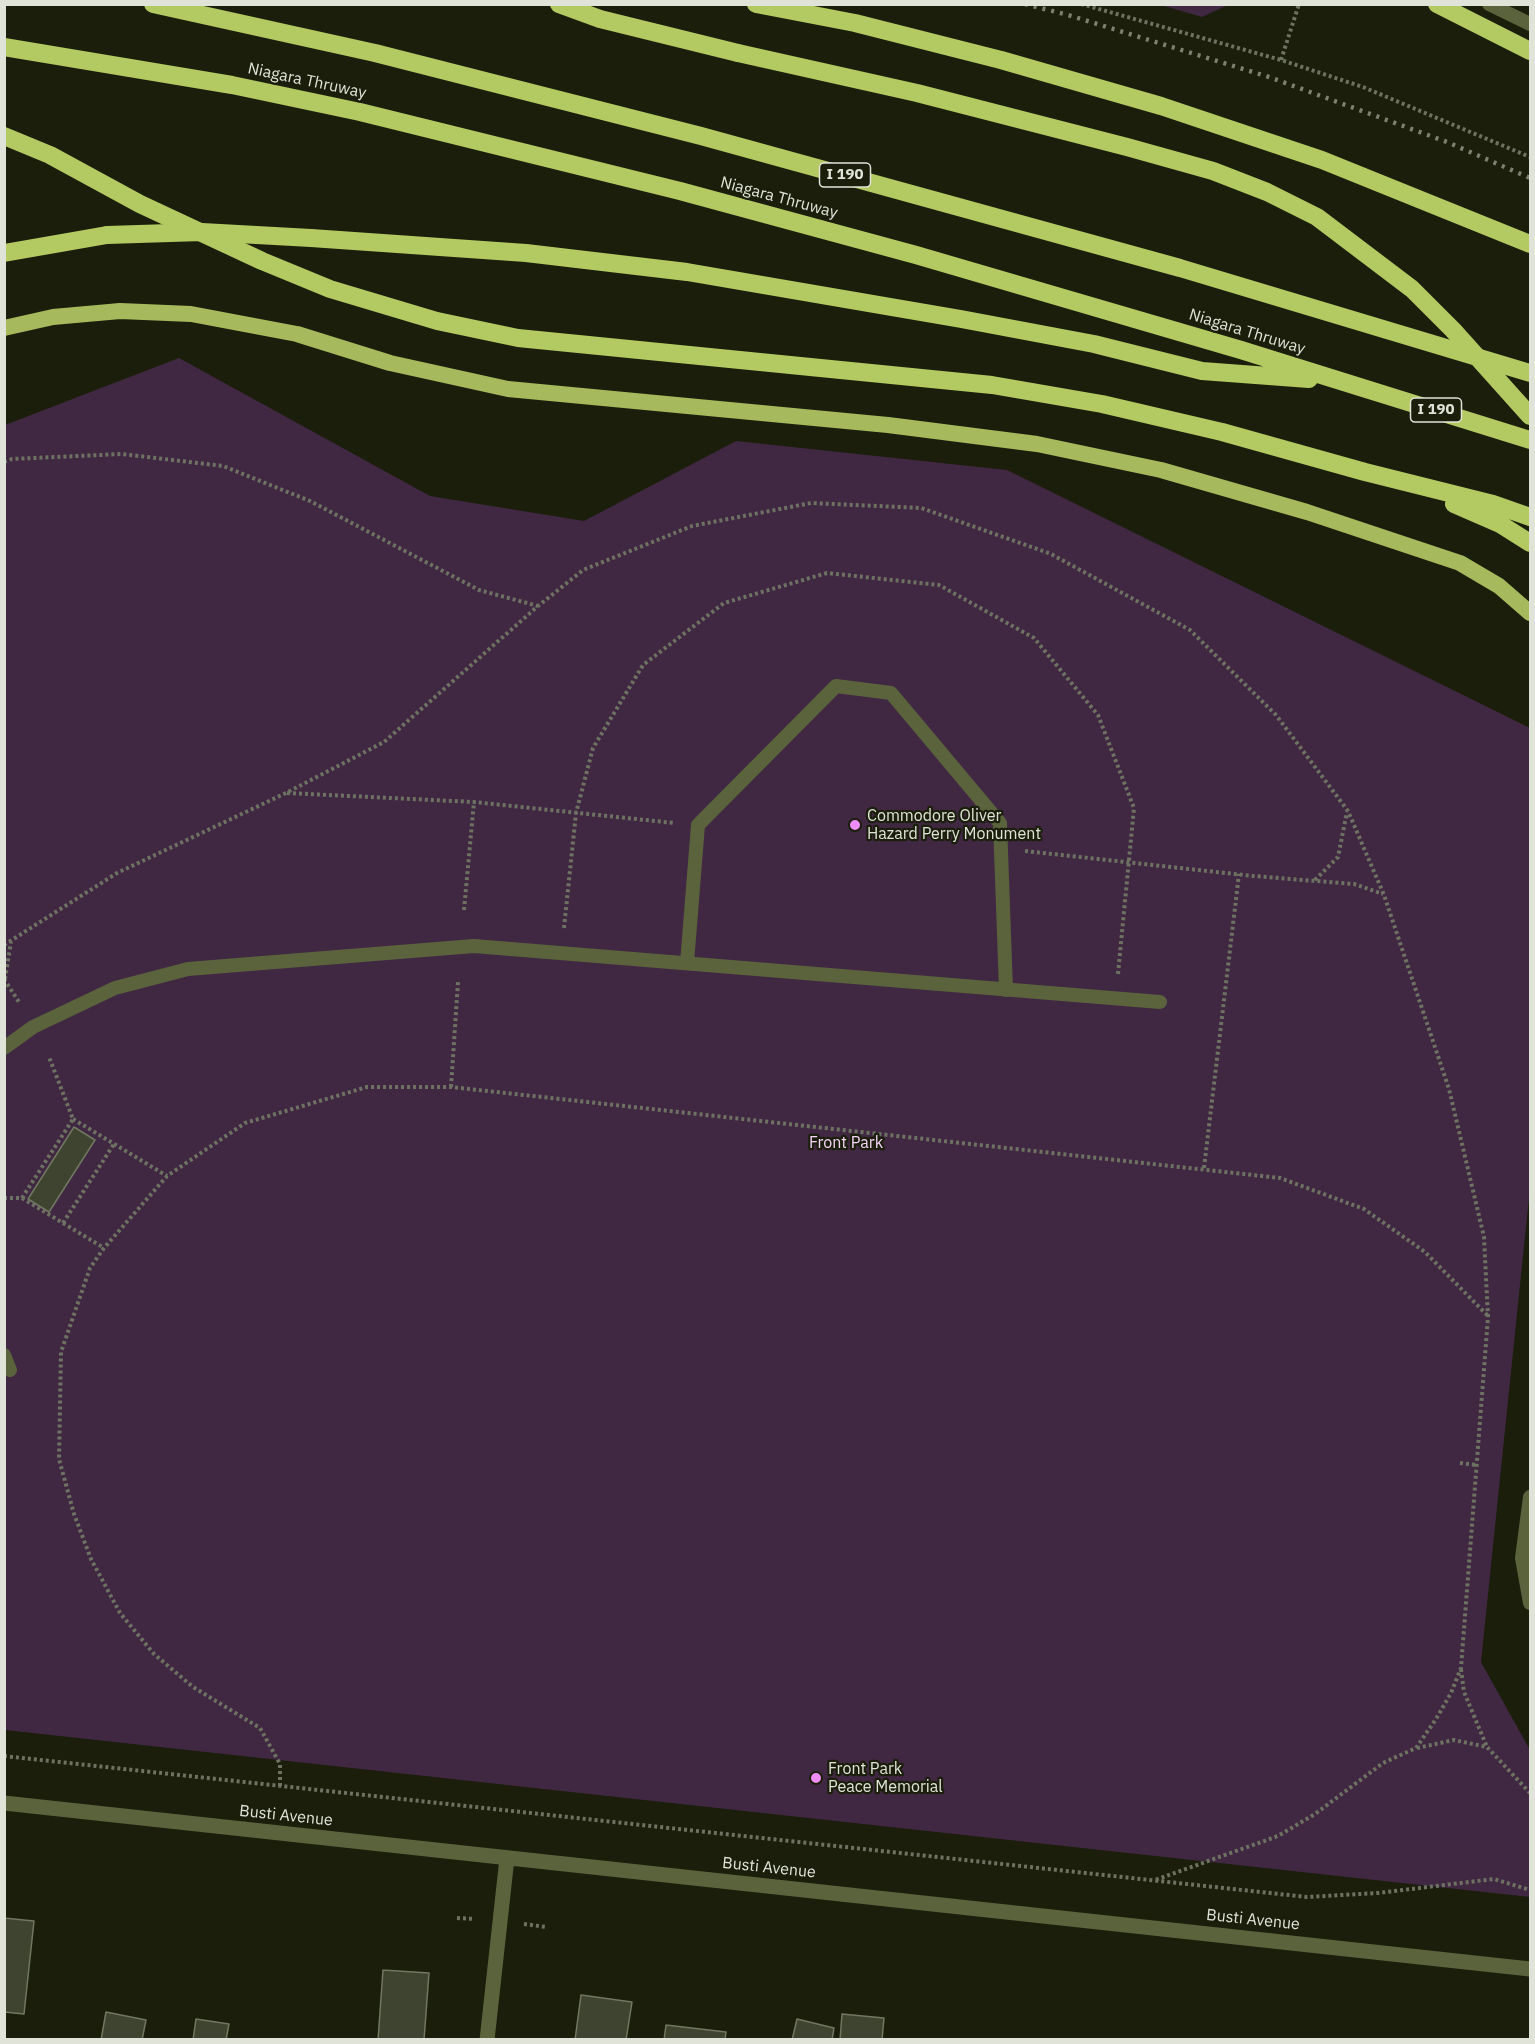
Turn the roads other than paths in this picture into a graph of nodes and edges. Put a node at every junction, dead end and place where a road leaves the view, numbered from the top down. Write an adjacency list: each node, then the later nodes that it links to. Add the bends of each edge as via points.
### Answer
1 (153, 4): 13 (highway, I 190, via 375,53 701,136 1180,268)
2 (559, 4): 15 (highway, bridge, via 600,20 917,93 1127,147 1213,171 1267,192 1317,217 1412,289)
3 (756, 4): 10 (highway, via 855,23 990,57 1161,106 1322,160)
4 (1437, 4): 8 (highway)
5 (1490, 4): 6 (lane)
6 (1530, 24)
7 (4, 47): 14 (highway, Niagara Thruway / I 190, via 232,85 495,143 916,255)
8 (1530, 51)
9 (4, 136): 17 (highway, via 262,261 330,289 437,321 518,338 992,384 1146,414)
10 (1530, 244)
11 (4, 253): 14 (highway, bridge, via 107,235 202,232 526,253 687,273 961,319 1094,344 1202,371)
12 (4, 328): 20 (highway, via 53,317 120,311 191,314 297,334 390,363 508,389 876,424 1037,444 1184,476 1460,563 1499,586)
13 (1530, 373)
14 (1341, 381): 16 (highway, Niagara Thruway / I 190)
15 (1530, 416)
16 (1530, 440)
17 (1365, 472): 18 (highway); 19 (highway, via 1469,510)
18 (1530, 518)
19 (1530, 543)
20 (1530, 613)
21 (687, 963): 22 (lane); 22 (lane, via 698,825 836,686 891,693 1000,823); 24 (lane, via 474,946 189,969 115,988 33,1027)
22 (1006, 990): 23 (lane)
23 (1160, 1002)
24 (4, 1048)
25 (4, 1355): 26 (lane)
26 (10, 1370)
27 (1530, 1497): 28 (lane, via 1522,1558)
28 (1530, 1604)
29 (4, 1803): 30 (street, Busti Avenue)
30 (507, 1858): 31 (street, Busti Avenue); 32 (street)
31 (1530, 1969)
32 (487, 2040)

